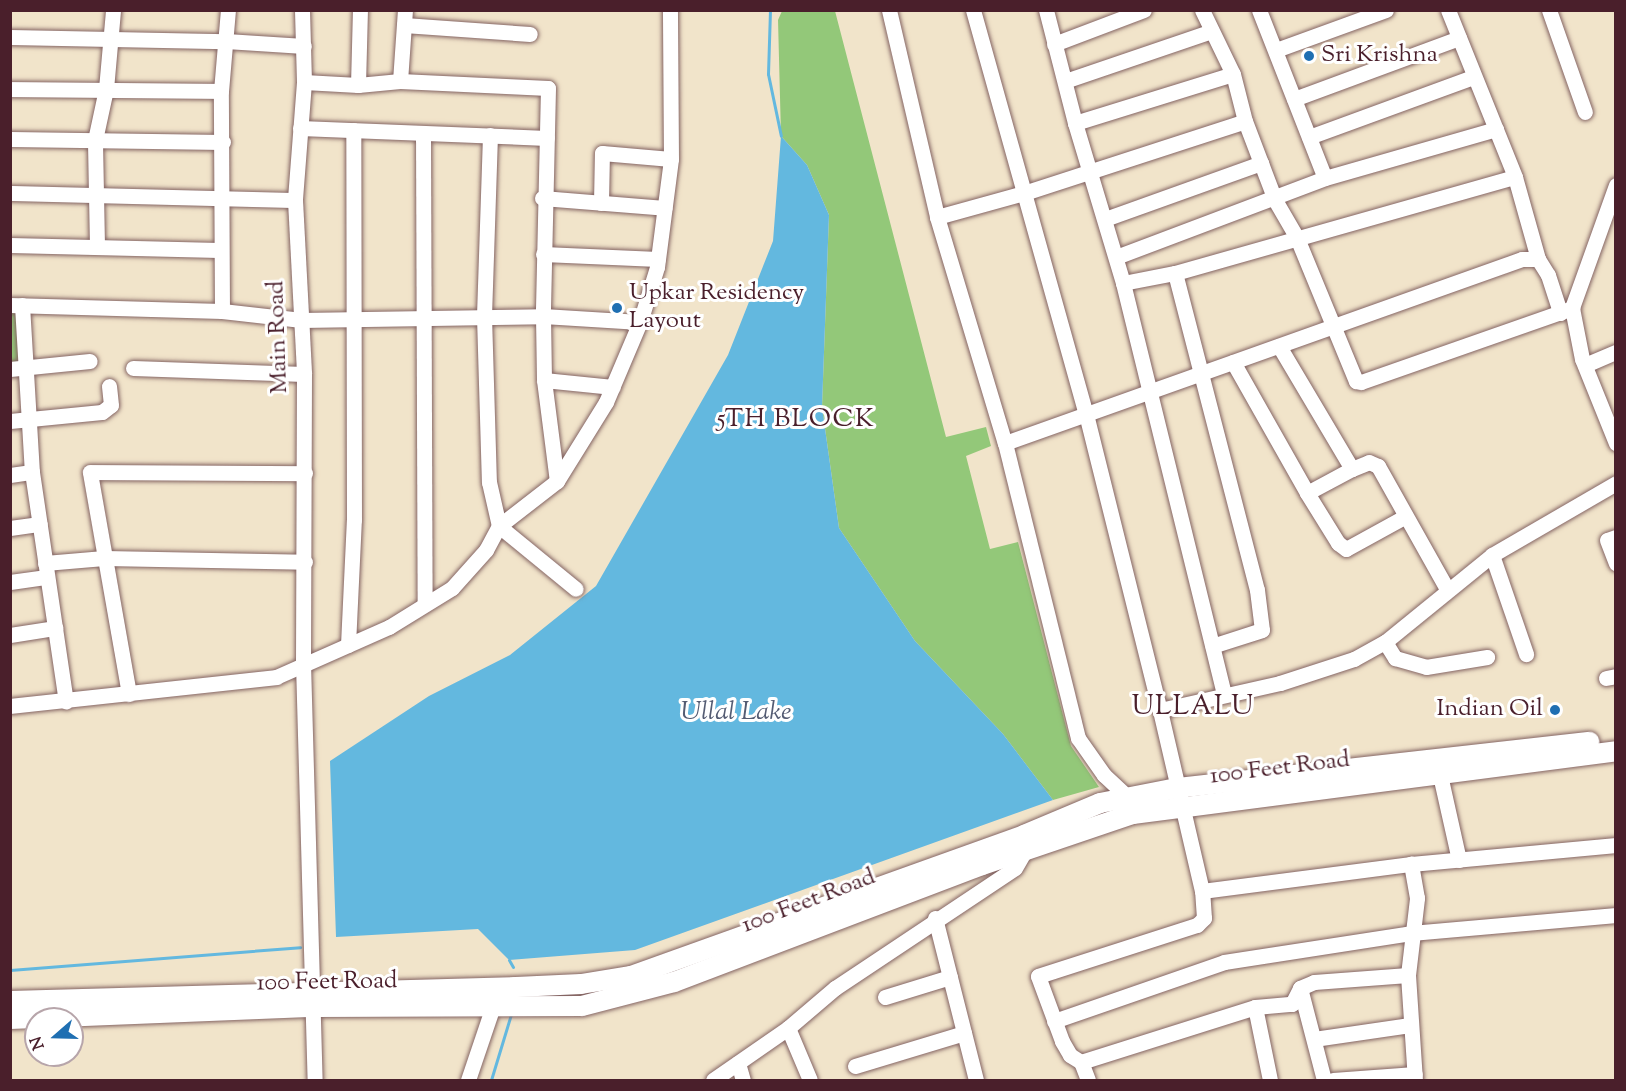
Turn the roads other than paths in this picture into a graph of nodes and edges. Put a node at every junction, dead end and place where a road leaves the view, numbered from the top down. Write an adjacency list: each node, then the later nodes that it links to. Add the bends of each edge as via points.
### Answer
1 (113, 10): 19 (street)
2 (228, 10): 21 (street)
3 (302, 10): 23 (street, Main Road)
4 (360, 10): 30 (street)
5 (670, 10): 48 (street)
6 (889, 10): 63 (street)
7 (973, 10): 55 (street)
8 (1046, 10): 22 (street)
9 (1144, 10): 22 (street)
10 (1202, 10): 16 (street)
11 (1386, 10): 24 (street)
12 (1448, 10): 20 (street)
13 (1549, 10): 35 (street)
14 (1260, 11): 24 (street)
15 (404, 18): 17 (street); 27 (street)
16 (1209, 32): 25 (street); 28 (street)
17 (530, 34)
18 (10, 37): 19 (street)
19 (109, 37): 21 (street); 32 (street)
20 (1459, 38): 26 (street); 34 (street)
21 (226, 41): 23 (street); 33 (street)
22 (1054, 44): 28 (street)
23 (304, 46): 29 (street, Main Road)
24 (1276, 50): 34 (street)
25 (1233, 74): 36 (street); 37 (street)
26 (1473, 77): 39 (street); 44 (street)
27 (400, 81): 30 (street); 43 (street, via 548,88)
28 (1065, 81): 37 (street)
29 (304, 82): 30 (street); 38 (street, Main Road)
30 (358, 85)
31 (10, 89): 32 (street)
32 (106, 89): 33 (street); 46 (street)
33 (221, 91): 47 (street)
34 (1294, 99): 44 (street)
35 (1585, 112)
36 (1245, 121): 49 (street); 50 (street)
37 (1074, 123): 50 (street)
38 (300, 128): 40 (street); 59 (street, Main Road)
39 (1496, 129): 51 (street); 52 (street)
40 (353, 130): 41 (street); 81 (street)
41 (423, 133): 42 (street); 78 (street)
42 (490, 135): 43 (street); 79 (street)
43 (547, 138): 58 (street)
44 (1309, 138): 52 (street)
45 (10, 139): 46 (street)
46 (95, 140): 47 (street); 56 (street)
47 (223, 142): 57 (street)
48 (671, 159): 61 (street, via 602,153); 62 (street)
49 (1261, 163): 60 (street); 64 (street)
50 (1091, 172): 55 (street); 64 (street)
51 (1515, 177): 65 (street); 72 (street)
52 (1325, 178): 60 (street)
53 (1616, 185): 76 (street)
54 (10, 193): 56 (street, via 64,192)
55 (1024, 193): 63 (street); 98 (street)
56 (95, 197): 57 (street); 67 (street)
57 (220, 198): 59 (street); 68 (street)
58 (542, 198): 61 (street); 69 (street)
59 (295, 200): 82 (street, Main Road)
60 (1275, 200): 65 (street); 70 (street)
61 (601, 202): 62 (street)
62 (664, 208): 71 (street)
63 (937, 217): 101 (street)
64 (1105, 219): 70 (street)
65 (1297, 238): 73 (street); 84 (street)
66 (10, 245): 67 (street)
67 (97, 246): 68 (street)
68 (219, 250): 77 (street)
69 (543, 254): 71 (street); 80 (street)
70 (1116, 257): 74 (street)
71 (658, 259): 83 (street)
72 (1538, 259): 76 (street); 84 (street, via 1522,259)
73 (1175, 273): 74 (street); 93 (street)
74 (1123, 282): 97 (street)
75 (16, 305): 77 (street); 91 (street)
76 (1566, 310): 84 (street, via 1361,382 1352,376); 89 (street)
77 (222, 311): 82 (street)
78 (425, 316): 79 (street); 81 (street); 123 (street)
79 (484, 316): 80 (street); 112 (street, via 489,482)
80 (543, 316): 83 (street); 94 (street)
81 (354, 318): 82 (street); 127 (street, via 354,520)
82 (301, 320): 92 (street, Main Road)
83 (640, 322): 96 (street)
84 (1332, 327): 85 (street)
85 (1280, 345): 88 (street); 103 (street)
86 (1616, 352): 89 (street)
87 (90, 361): 91 (street)
88 (1233, 362): 93 (street); 109 (street)
89 (1585, 365): 102 (street)
90 (133, 368): 92 (street)
91 (18, 369): 99 (street)
92 (304, 374): 105 (street, Main Road)
93 (1201, 374): 97 (street); 128 (street, via 1257,590 1262,630)
94 (544, 380): 96 (street); 107 (street)
95 (108, 386): 99 (street, via 111,405 102,412)
96 (613, 387): 107 (street)
97 (1149, 392): 98 (street); 128 (street)
98 (1086, 414): 101 (street); 136 (street)
99 (28, 419): 100 (street); 104 (street)
100 (10, 421)
101 (1005, 443): 141 (street, via 1078,738 1104,775)
102 (1616, 443)
103 (1352, 469): 109 (street); 110 (street, via 1369,462 1378,466)
104 (32, 472): 106 (street); 111 (street)
105 (304, 473): 116 (street, via 90,472); 117 (street, Main Road)
106 (10, 475)
107 (557, 481): 112 (street)
108 (1616, 483): 115 (street)
109 (1307, 493): 110 (street, via 1338,543 1346,549)
110 (1406, 516): 122 (street)
111 (40, 524): 113 (street); 119 (street)
112 (499, 526): 121 (street); 123 (street, via 486,550 452,588)
113 (10, 528)
114 (1616, 537): 118 (street, via 1607,540)
115 (1492, 555): 122 (street); 129 (street)
116 (104, 558): 117 (street); 119 (street); 132 (street)
117 (305, 562): 131 (street, Main Road)
118 (1616, 563)
119 (46, 570): 120 (street); 124 (street)
120 (10, 582)
121 (576, 589)
122 (1447, 589): 126 (street)
123 (425, 602): 127 (street, via 389,627)
124 (55, 628): 125 (street); 134 (street)
125 (10, 635)
126 (1385, 642): 130 (street, via 1395,658 1426,667); 133 (street, via 1354,659 1280,683)
127 (348, 645): 131 (street)
128 (1212, 646): 133 (street)
129 (1526, 654)
130 (1487, 657)
131 (303, 663): 132 (street, via 276,676); 155 (street, Main Road)
132 (129, 694): 134 (street)
133 (1224, 694): 136 (street)
134 (66, 701): 135 (street)
135 (10, 706)
136 (1160, 710): 140 (street)
137 (1616, 738): 140 (main road, 100 Feet Road)
138 (1616, 751): 139 (main road, 100 Feet Road)
139 (1440, 775): 142 (main road, 100 Feet Road); 145 (street)
140 (1177, 788): 141 (main road, 100 Feet Road); 142 (street)
141 (1128, 797): 143 (main road, 100 Feet Road, via 1100,803)
142 (1181, 808): 143 (main road, 100 Feet Road, via 1123,816); 147 (street)
143 (1026, 842): 149 (street, via 1015,868); 156 (main road, 100 Feet Road, via 631,976)
144 (1616, 845): 145 (street)
145 (1460, 860): 146 (street)
146 (1411, 864): 147 (street); 150 (street, via 1417,898)
147 (1202, 891): 160 (street, via 1204,918 1197,925 1038,976)
148 (1616, 915): 150 (street)
149 (934, 918): 152 (street); 162 (street, via 835,988)
150 (1410, 933): 151 (street); 160 (street, via 1224,962)
151 (1408, 975): 153 (street, via 1328,979); 161 (street)
152 (950, 977): 154 (street); 163 (street)
153 (1300, 988): 158 (street, via 1292,1004); 164 (street)
154 (885, 997)
155 (314, 999): 156 (main road, 100 Feet Road); 157 (main road, 100 Feet Road); 159 (main road, 100 Feet Road); 169 (street, Main Road)
156 (506, 999): 170 (street)
157 (10, 1001)
158 (1255, 1007): 165 (street); 176 (street)
159 (10, 1019)
160 (1054, 1021): 165 (street, via 1070,1055)
161 (1410, 1025): 164 (street); 168 (street)
162 (788, 1028): 166 (street); 173 (street)
163 (964, 1033): 167 (street); 174 (street)
164 (1314, 1039): 177 (street)
165 (1081, 1062): 175 (street)
166 (738, 1063): 171 (street); 172 (street)
167 (855, 1066)
168 (1415, 1077): 178 (street)
169 (315, 1080)
170 (468, 1080)
171 (713, 1080)
172 (743, 1080)
173 (810, 1080)
174 (976, 1080)
175 (1088, 1080)
176 (1270, 1080)
177 (1324, 1080)
178 (1333, 1080)

